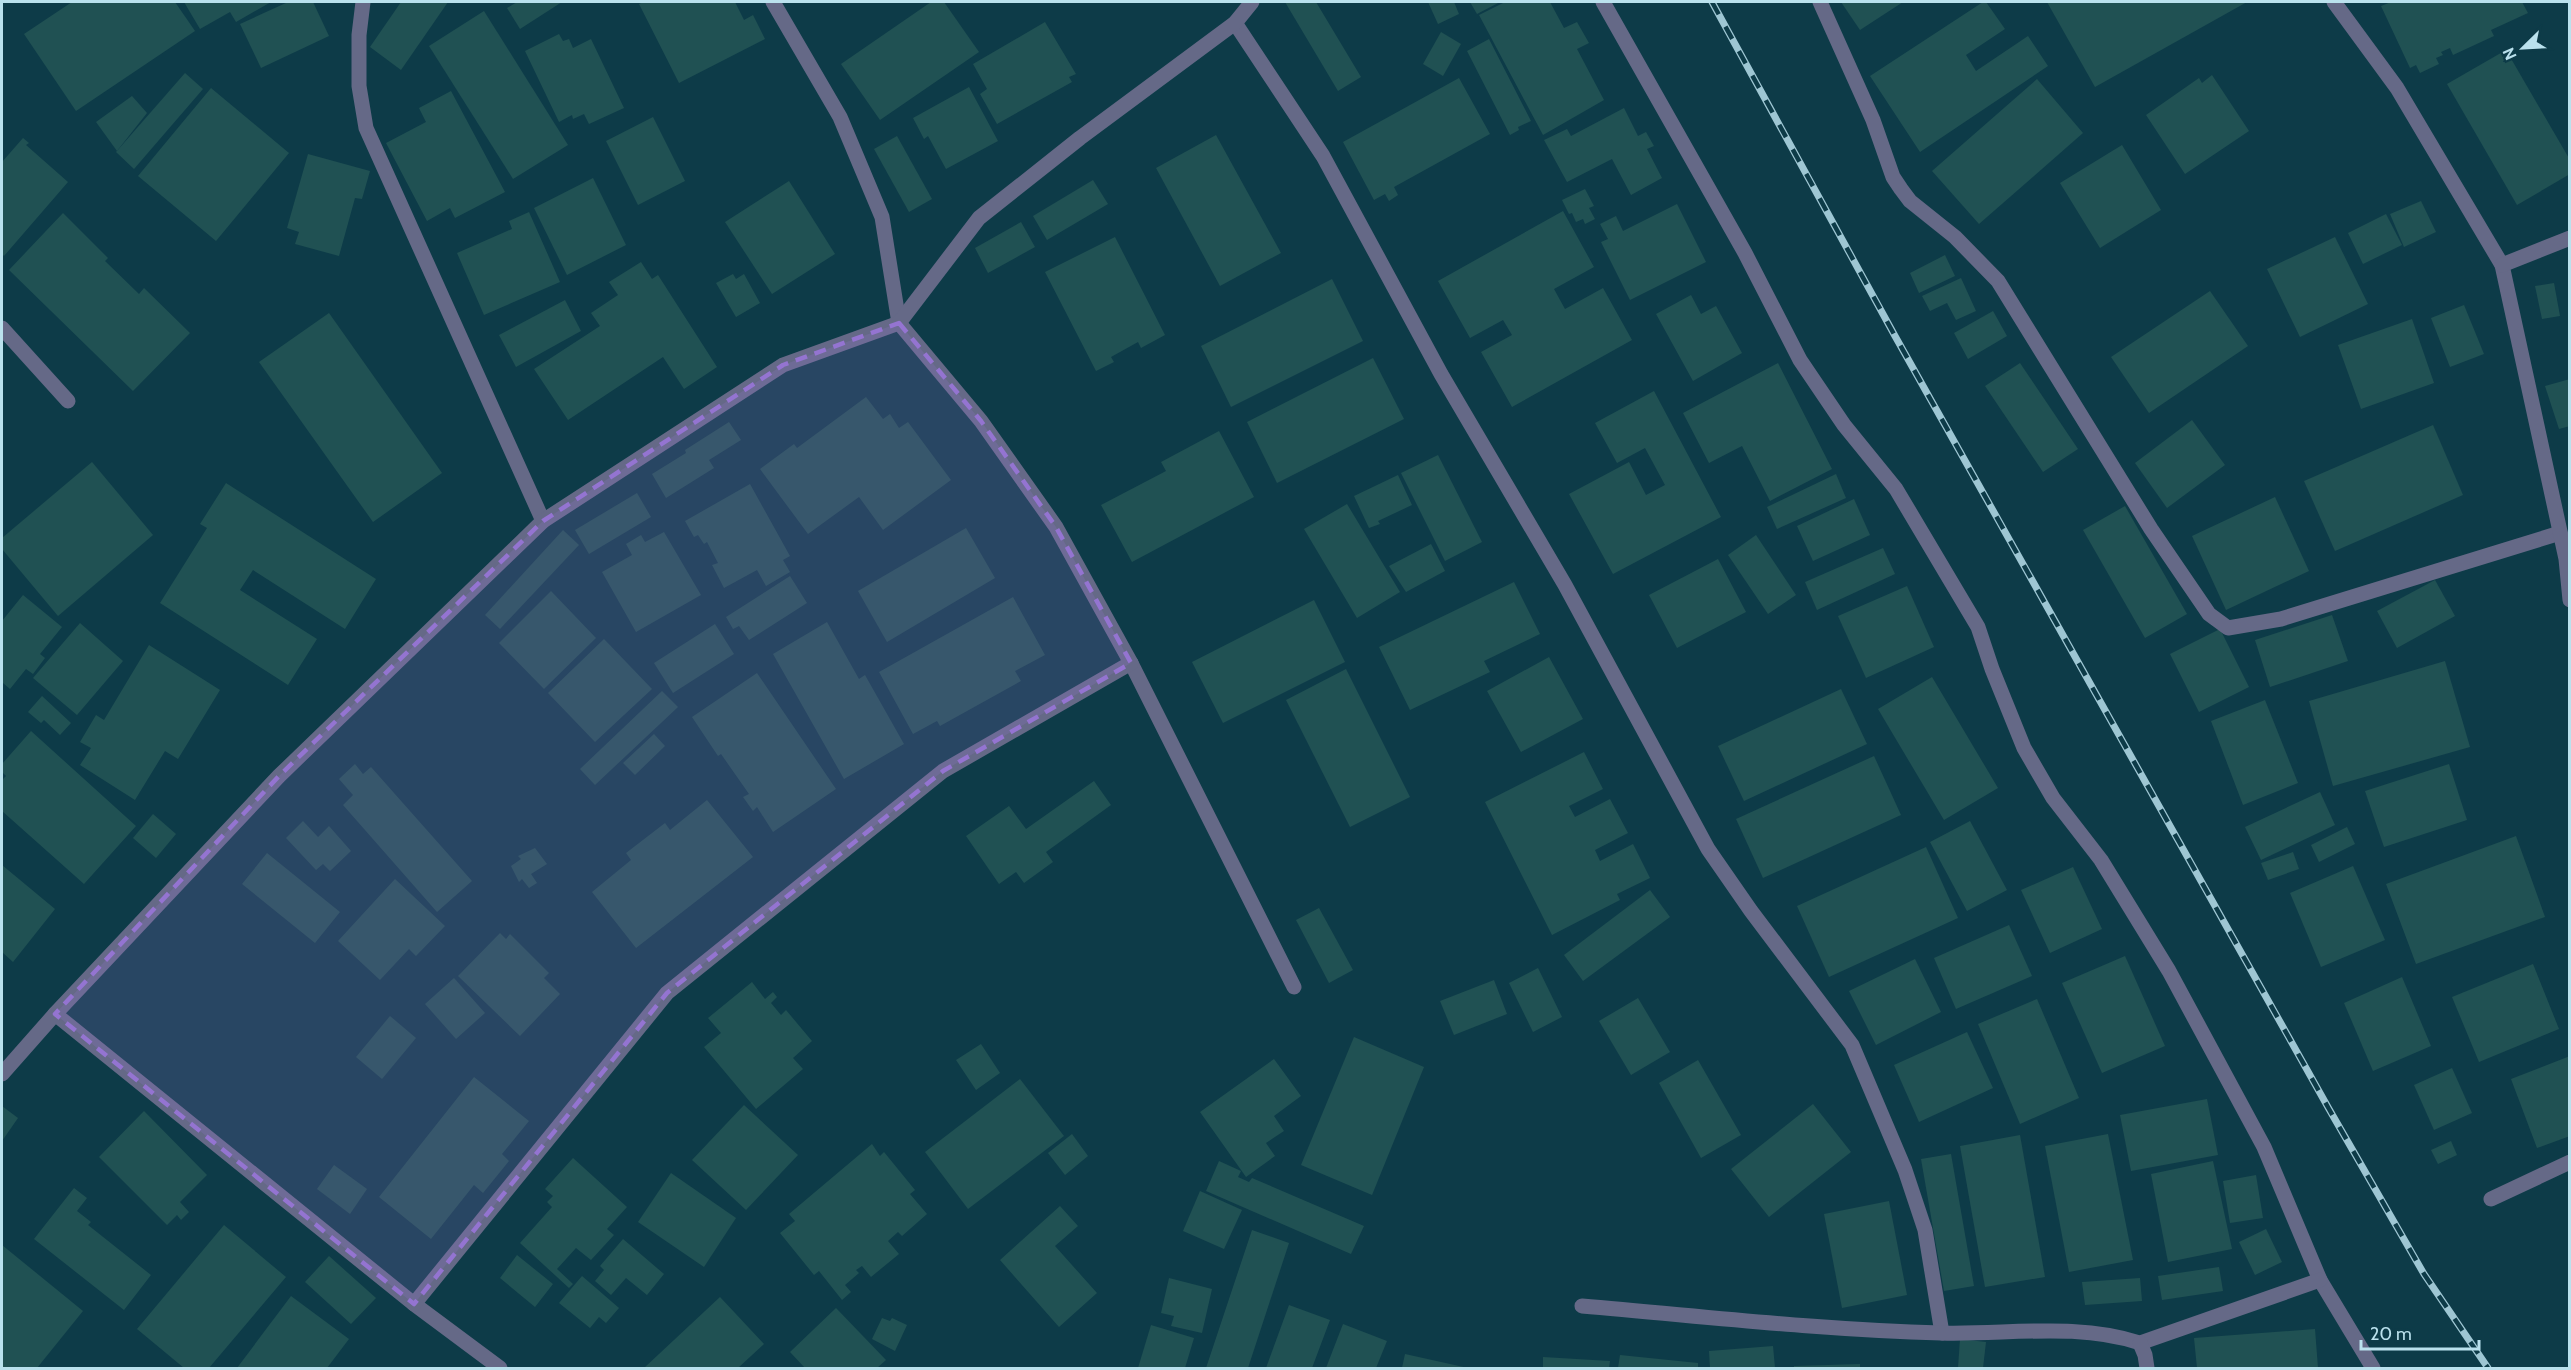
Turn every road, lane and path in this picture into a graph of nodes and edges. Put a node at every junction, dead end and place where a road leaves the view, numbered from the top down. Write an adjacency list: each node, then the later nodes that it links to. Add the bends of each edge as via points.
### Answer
1 (363, 2): 13 (street, via 359,86 366,128)
2 (773, 2): 10 (street, via 840,117 882,217)
3 (1252, 2): 7 (street)
4 (1603, 2): 22 (street, via 1745,253 1800,360 1844,425 1896,489 1978,627 2024,748 2169,971 2264,1147)
5 (1820, 2): 14 (street, via 1873,120 1893,177 1910,201 1998,281 2151,529 2209,614 2228,628 2281,619)
6 (2334, 2): 9 (street, via 2397,88)
7 (1235, 23): 10 (street, via 979,218); 25 (street, via 1323,156 1441,374 1565,585 1708,849 1852,1045 1905,1170 1925,1230)
8 (2570, 238): 9 (street)
9 (2502, 265): 14 (street)
10 (899, 322): 13 (street, via 783,364); 16 (street, via 981,421 1056,527)
11 (2, 328): 12 (street)
12 (68, 401)
13 (543, 520): 18 (street, via 279,776)
14 (2560, 533): 15 (street)
15 (2570, 600)
16 (1131, 663): 17 (street); 23 (street, via 943,771 667,993)
17 (1294, 987)
18 (55, 1014): 19 (street); 23 (street)
19 (2, 1074)
20 (2570, 1162): 21 (street)
21 (2491, 1199)
22 (2320, 1280): 26 (street); 29 (street)
23 (414, 1304): 27 (street)
24 (1582, 1306): 25 (street)
25 (1942, 1333): 26 (street, via 2066,1331)
26 (2140, 1343): 28 (street)
27 (500, 1368)
28 (2147, 1368)
29 (2373, 1368)

